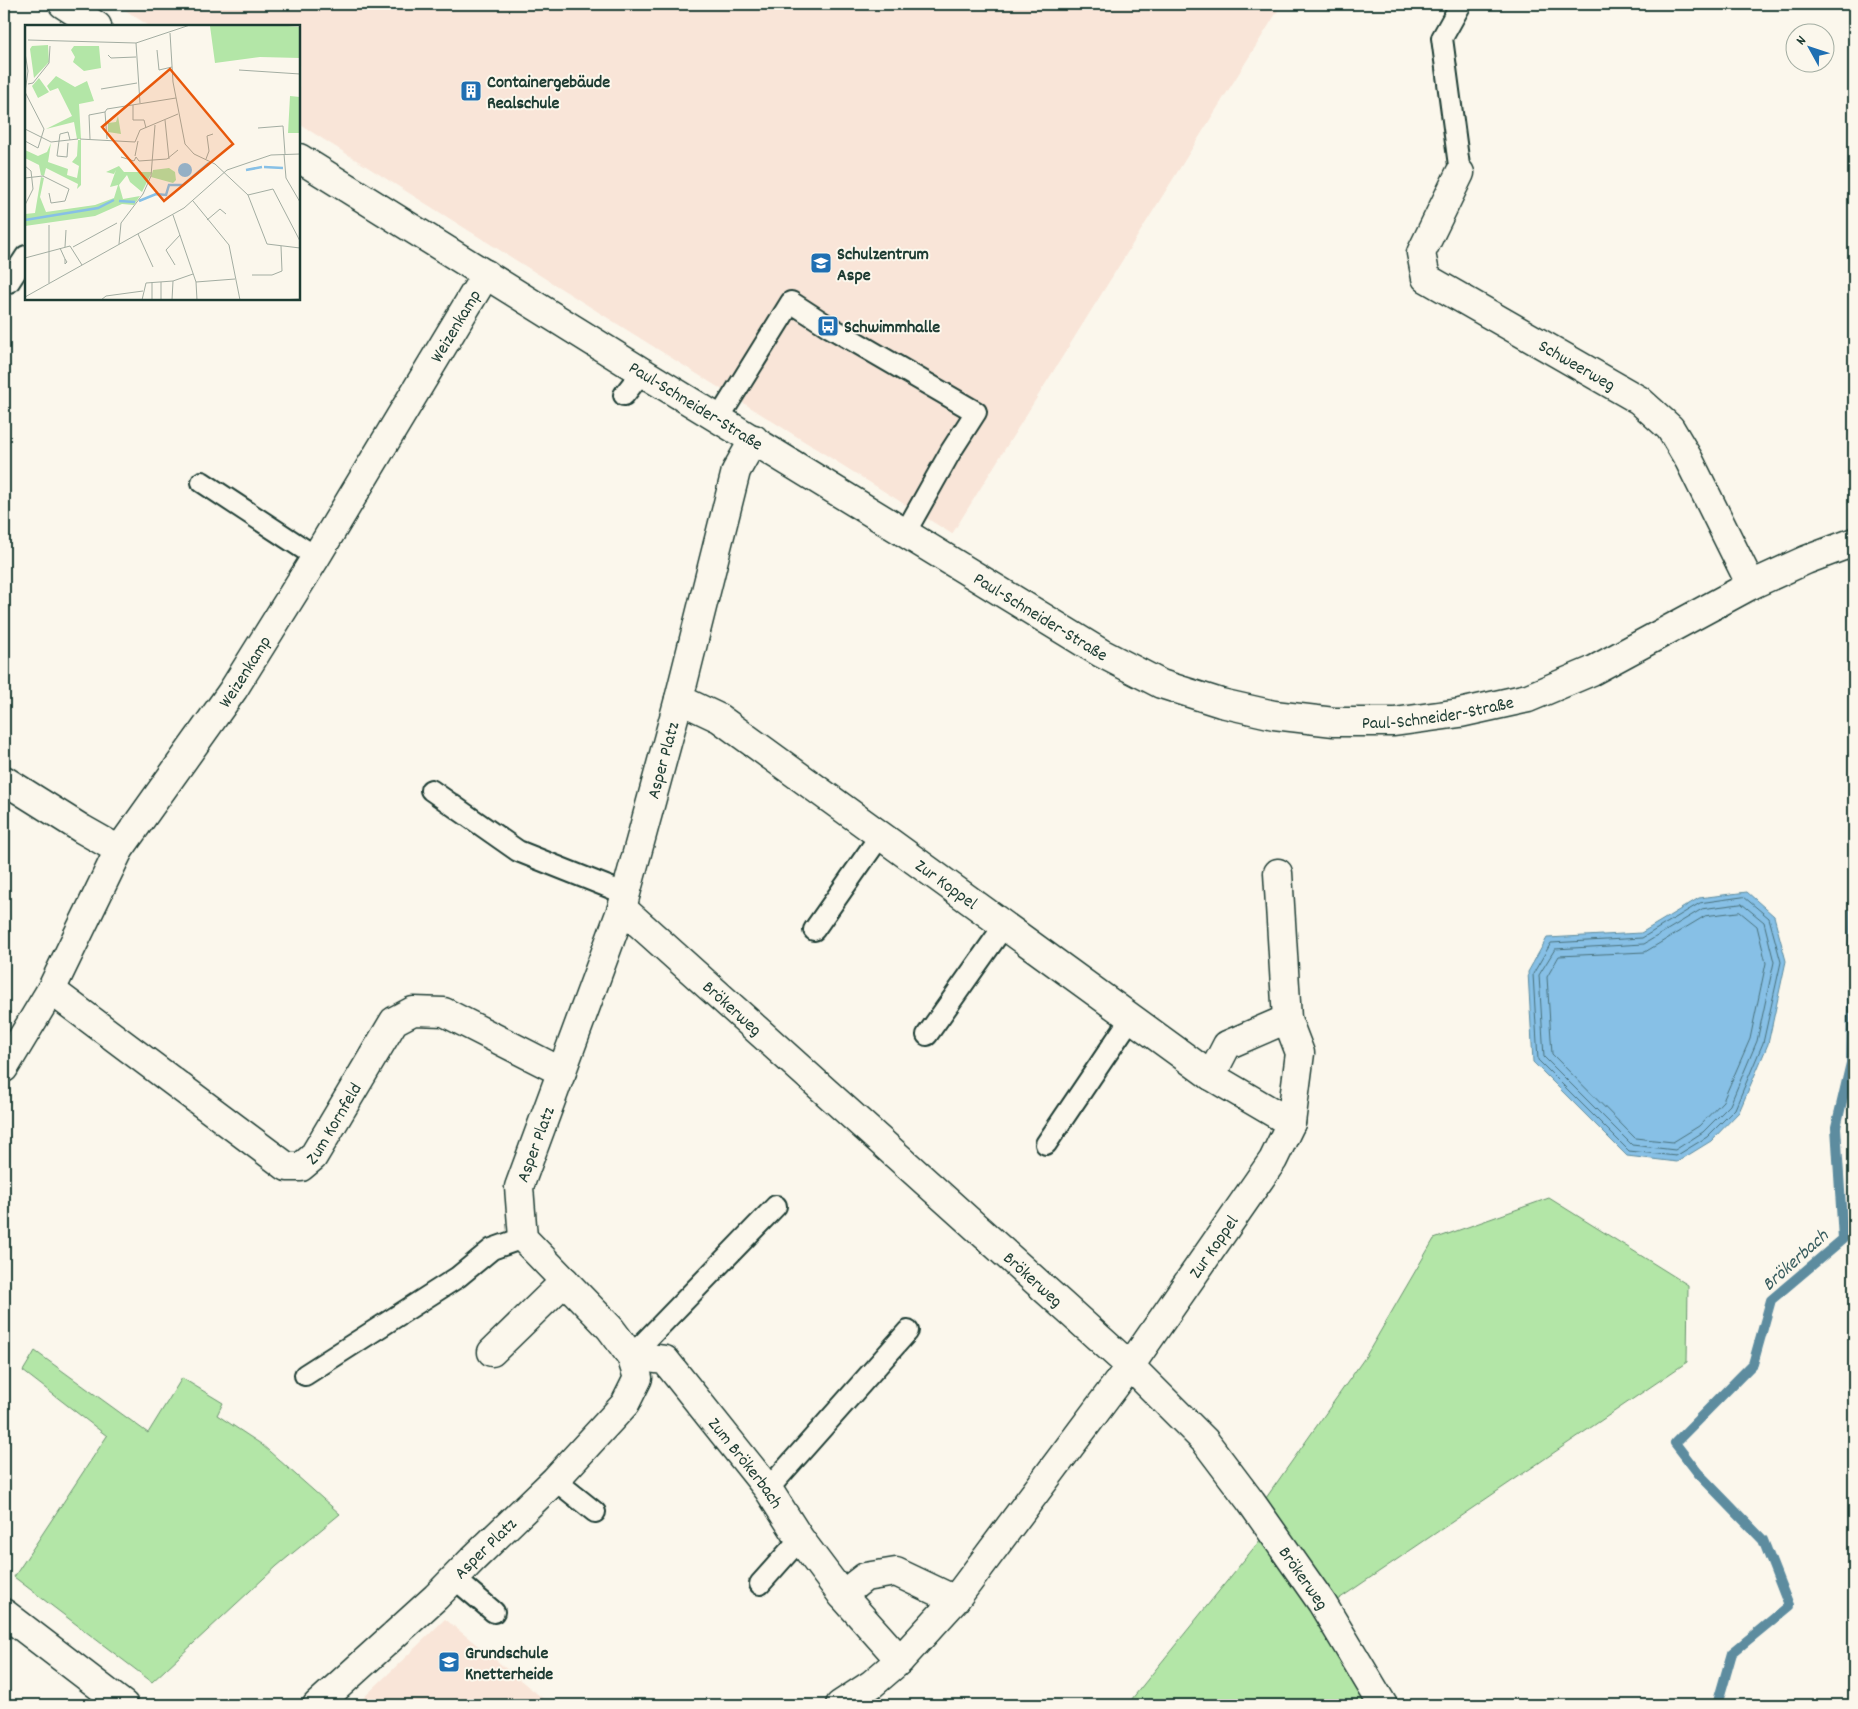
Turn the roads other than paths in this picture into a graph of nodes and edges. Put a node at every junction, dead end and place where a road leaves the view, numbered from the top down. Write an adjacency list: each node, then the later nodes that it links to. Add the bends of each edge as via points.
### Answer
1 (63, 4): 3 (street)
2 (1461, 4): 5 (lane, via 1442,38)
3 (95, 25)
4 (300, 159): 7 (street, Paul-Schneider-Straße)
5 (1460, 173): 17 (street, Schweerweg, via 1421,252 1426,278 1639,400 1664,422 1689,460)
6 (25, 258): 8 (lane)
7 (486, 274): 9 (street, Paul-Schneider-Straße); 16 (street, Weizenkamp)
8 (9, 282)
9 (642, 372): 10 (lane); 11 (street, Paul-Schneider-Straße)
10 (624, 396)
11 (719, 418): 12 (street, Paul-Schneider-Straße); 14 (lane, via 791,302 976,412)
12 (754, 439): 14 (street, Paul-Schneider-Straße); 18 (street, Asper Platz, via 736,471)
13 (202, 482): 16 (lane)
14 (905, 533): 17 (street, Paul-Schneider-Straße, via 1101,653 1161,684 1221,703 1334,722 1394,722 1460,713 1528,698 1592,671)
15 (1854, 542): 17 (street, Paul-Schneider-Straße)
16 (316, 558): 22 (street, Weizenkamp, via 233,690)
17 (1751, 585)
18 (679, 699): 21 (street, Zur Koppel, via 719,718); 24 (street, Asper Platz)
19 (8, 783): 22 (street)
20 (431, 790): 24 (lane, via 518,851)
21 (880, 836): 25 (street, Zur Koppel); 26 (lane)
22 (119, 850): 27 (street, Weizenkamp)
23 (1278, 873): 29 (street, Zur Koppel)
24 (624, 901): 32 (street, Asper Platz); 42 (street, Brökerweg)
25 (1004, 926): 28 (street, Zur Koppel); 30 (lane)
26 (814, 930)
27 (51, 990): 31 (street, Weizenkamp); 32 (street, Zum Kornfeld, via 287,1167 301,1166 313,1158 394,1021 413,1011 444,1012)
28 (1131, 1018): 33 (street, Zur Koppel); 35 (lane)
29 (1287, 1019): 33 (street, via 1227,1045); 34 (street, Zur Koppel, via 1300,1053)
30 (927, 1035)
31 (4, 1068)
32 (562, 1072): 37 (street, Asper Platz, via 518,1187)
33 (1210, 1076): 34 (street, Zur Koppel)
34 (1291, 1123): 42 (street, Zur Koppel, via 1274,1160)
35 (1046, 1144)
36 (776, 1206): 41 (lane)
37 (523, 1238): 38 (street, Asper Platz); 43 (lane, via 492,1249 458,1277)
38 (565, 1281): 40 (street); 41 (street, Asper Platz, via 610,1328)
39 (908, 1330): 45 (lane)
40 (492, 1352)
41 (631, 1356): 44 (street, Asper Platz, via 638,1378 625,1404); 45 (street, Zum Brökerbach, via 665,1360)
42 (1130, 1366): 51 (street); 58 (street, Brökerweg, via 1205,1441 1251,1502 1322,1603)
43 (305, 1375)
44 (555, 1480): 46 (lane); 48 (street, Asper Platz)
45 (768, 1490): 47 (street, Zum Brökerbach)
46 (595, 1512)
47 (800, 1539): 49 (lane); 50 (street, Zum Brökerbach)
48 (454, 1578): 52 (lane); 56 (street, Asper Platz)
49 (760, 1584)
50 (842, 1595): 51 (street, via 865,1577 896,1572); 54 (street, Zum Brökerbach)
51 (955, 1600): 54 (street)
52 (494, 1612)
53 (4, 1613): 55 (street)
54 (900, 1660): 57 (street)
55 (124, 1705)
56 (317, 1705)
57 (840, 1705)
58 (1383, 1705)

